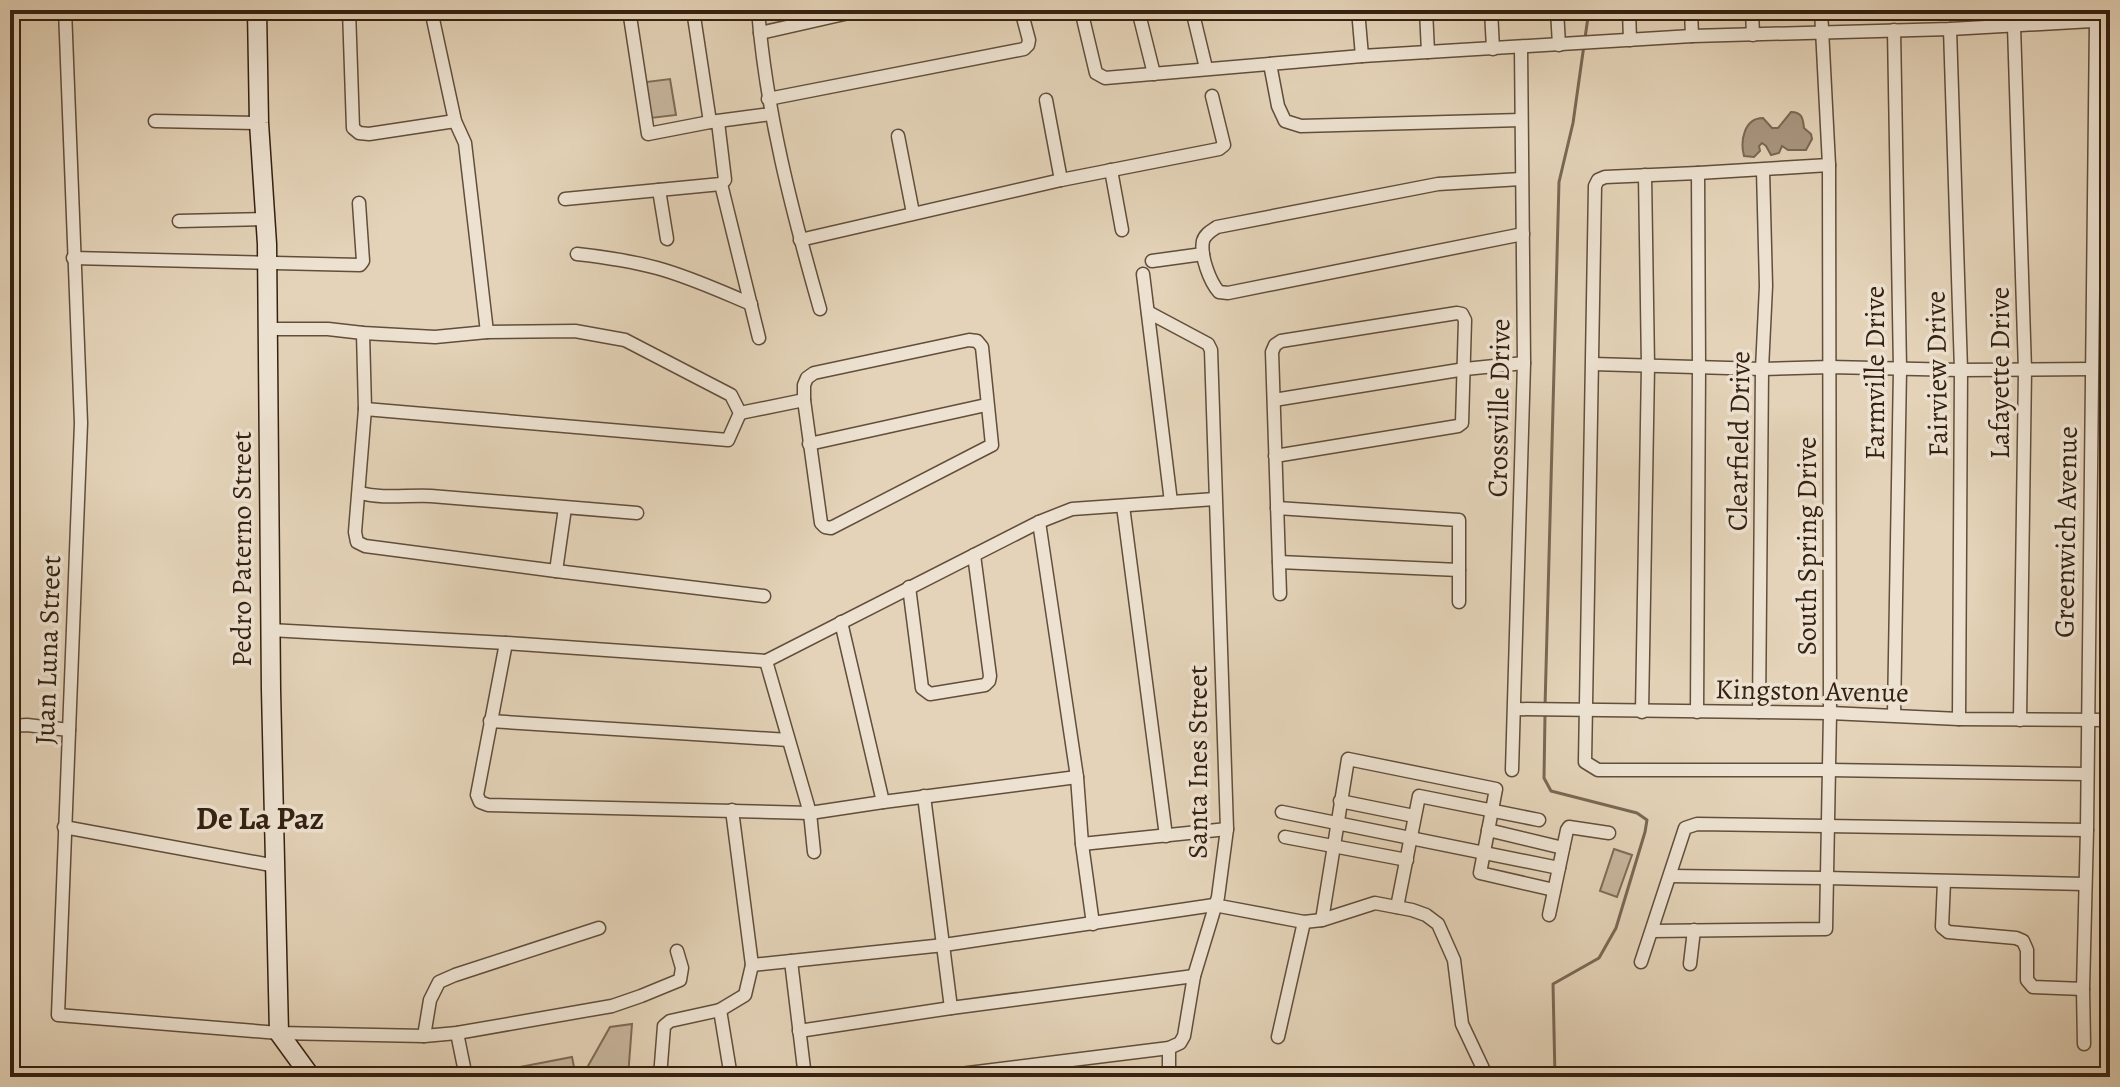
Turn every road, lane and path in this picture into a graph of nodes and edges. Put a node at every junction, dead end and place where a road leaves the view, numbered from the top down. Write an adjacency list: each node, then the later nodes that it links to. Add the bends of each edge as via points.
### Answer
1 (65, 10): 70 (street, Juan Luna Street)
2 (257, 10): 48 (street, Pedro Paterno Street)
3 (349, 10): 46 (street, via 353,128 369,134)
4 (431, 10): 46 (street)
5 (629, 10): 47 (street, via 648,134)
6 (693, 10): 47 (street)
7 (758, 10): 28 (street)
8 (862, 10): 28 (street)
9 (1021, 10): 41 (street, via 1029,40 1024,49)
10 (1081, 10): 39 (street, via 1096,73 1105,78)
11 (1138, 10): 39 (street)
12 (1192, 10): 38 (street)
13 (1358, 10): 36 (street)
14 (1426, 10): 35 (street)
15 (1491, 10): 34 (street)
16 (1557, 10): 32 (street)
17 (1629, 10): 31 (street)
18 (1691, 10): 30 (street)
19 (1752, 10): 29 (street)
20 (1821, 10): 27 (street, South Spring Drive)
21 (2065, 16): 23 (street); 24 (street)
22 (2110, 20): 23 (street)
23 (2096, 21): 89 (street, Greenwich Avenue)
24 (2014, 26): 25 (street); 91 (street, Lafayette Drive)
25 (1950, 29): 26 (street); 90 (street, Fairview Drive)
26 (1894, 30): 27 (street); 88 (street, Farmville Drive)
27 (1822, 32): 29 (street); 50 (street, South Spring Drive)
28 (760, 33): 41 (street)
29 (1753, 35): 30 (street)
30 (1692, 36): 31 (street)
31 (1630, 40): 32 (street)
32 (1559, 45): 33 (street)
33 (1521, 47): 34 (street); 44 (street, Crossville Drive)
34 (1493, 49): 35 (street)
35 (1428, 52): 36 (street)
36 (1362, 56): 37 (street)
37 (1270, 64): 38 (street); 44 (street, via 1285,121 1301,126)
38 (1206, 68): 39 (street)
39 (1154, 74)
40 (1212, 96): 51 (street, via 1223,148)
41 (768, 99): 43 (street)
42 (1046, 100): 56 (street)
43 (771, 114): 47 (street); 67 (street)
44 (1521, 120): 55 (street, Crossville Drive)
45 (155, 121): 48 (street)
46 (455, 121): 78 (street, via 465,143)
47 (714, 122): 57 (street, via 725,180)
48 (259, 123): 62 (street, Pedro Paterno Street)
49 (898, 136): 61 (street)
50 (1829, 165): 52 (street); 84 (street, South Spring Drive)
51 (1111, 170): 56 (street); 64 (street)
52 (1763, 170): 53 (street); 87 (street, Clearfield Drive)
53 (1698, 173): 54 (street); 85 (street)
54 (1645, 175): 82 (street, via 1605,177 1595,186); 83 (street)
55 (1521, 179): 65 (street, Crossville Drive); 69 (street, via 1438,184 1217,227 1203,241)
56 (1061, 180): 61 (street)
57 (721, 184): 58 (street); 74 (street)
58 (659, 190): 59 (street); 66 (street)
59 (565, 199)
60 (359, 203): 72 (street, via 360,265)
61 (913, 213): 67 (street)
62 (266, 219): 63 (street); 72 (street, Pedro Paterno Street)
63 (179, 221)
64 (1122, 230)
65 (1523, 234): 69 (street, via 1228,293 1213,285); 81 (street, Crossville Drive)
66 (667, 239)
67 (800, 240): 75 (street)
68 (577, 254): 74 (street, via 684,276)
69 (1203, 254): 71 (street)
70 (73, 258): 72 (street); 132 (street, Juan Luna Street, via 81,423)
71 (1152, 261)
72 (267, 262): 77 (street, Pedro Paterno Street)
73 (1143, 274): 76 (street)
74 (751, 304): 80 (street)
75 (820, 309)
76 (1148, 312): 100 (street, Santa Ines Street, via 1211,350); 101 (street)
77 (267, 329): 79 (street); 116 (street, Pedro Paterno Street)
78 (487, 332): 79 (street, via 435,337); 96 (street, via 575,331 625,340 731,395)
79 (363, 333): 95 (street)
80 (759, 338)
81 (1524, 363): 86 (street); 119 (street, Crossville Drive)
82 (1593, 364): 83 (street); 120 (street)
83 (1648, 366): 85 (street); 121 (street)
84 (1830, 367): 87 (street); 88 (street); 124 (street, South Spring Drive)
85 (1699, 368): 87 (street); 122 (street)
86 (1465, 369): 93 (street); 93 (street, via 1465,320 1457,313 1281,341 1272,352); 98 (street, via 1464,419 1458,426)
87 (1762, 369): 123 (street, Clearfield Drive)
88 (1900, 369): 90 (street); 125 (street, Farmville Drive)
89 (2091, 369): 91 (street); 128 (street, Greenwich Avenue)
90 (1961, 370): 91 (street); 126 (street, Fairview Drive)
91 (2025, 370): 127 (street, Lafayette Drive)
92 (804, 400): 94 (street, via 804,385 814,373 969,340 982,347); 96 (street); 97 (street)
93 (1274, 400): 98 (street)
94 (986, 405): 97 (street); 97 (street, via 992,445 831,528 821,523)
95 (365, 409): 96 (street, via 728,440); 99 (street)
96 (740, 413)
97 (809, 444)
98 (1275, 456): 104 (street)
99 (360, 493): 103 (street); 110 (street, via 355,532 357,542 365,546)
100 (1215, 499): 101 (street); 150 (street, Santa Ines Street)
101 (1171, 502): 102 (street)
102 (1123, 506): 106 (street, via 1072,509); 154 (street)
103 (565, 508): 105 (street); 110 (street)
104 (1277, 508): 108 (street); 109 (street, via 1455,518 1460,524)
105 (637, 513)
106 (1039, 522): 107 (street); 137 (street)
107 (974, 555): 111 (street); 111 (street, via 990,676 985,685 930,694 922,688)
108 (1279, 562): 109 (street); 112 (street)
109 (1459, 570): 114 (street)
110 (556, 571): 113 (street)
111 (909, 587): 115 (street)
112 (1280, 594)
113 (764, 596)
114 (1459, 602)
115 (841, 622): 118 (street); 140 (street)
116 (270, 630): 117 (street); 163 (street, Pedro Paterno Street)
117 (506, 643): 118 (street); 130 (street)
118 (766, 661): 133 (street)
119 (1515, 709): 120 (street, Kingston Avenue); 134 (street, Crossville Drive)
120 (1586, 711): 121 (street, Kingston Avenue); 135 (street, via 1585,762 1598,770)
121 (1642, 712): 122 (street, Kingston Avenue)
122 (1697, 712): 123 (street, Kingston Avenue)
123 (1759, 712): 124 (street, Kingston Avenue)
124 (1830, 713): 125 (street, Kingston Avenue); 135 (street, South Spring Drive)
125 (1894, 715): 126 (street, Kingston Avenue)
126 (1959, 719): 127 (street, Kingston Avenue)
127 (2020, 720): 128 (street, Kingston Avenue)
128 (2087, 720): 129 (street, Kingston Avenue); 136 (street, Greenwich Avenue)
129 (2108, 720)
130 (490, 721): 133 (street); 141 (street, via 477,795 488,805)
131 (10, 726): 132 (street)
132 (69, 730): 149 (street, Juan Luna Street)
133 (788, 740): 144 (street)
134 (1512, 770)
135 (1829, 770): 136 (street); 148 (street, South Spring Drive)
136 (2087, 774): 152 (street, Greenwich Avenue)
137 (1077, 777): 138 (street); 157 (street)
138 (924, 796): 140 (street); 179 (street)
139 (1340, 801): 142 (street, via 1348,759 1496,789); 145 (street); 147 (street)
140 (883, 802): 144 (street)
141 (732, 810): 144 (street); 184 (street)
142 (1492, 810): 145 (street, via 1422,795); 146 (street); 151 (street)
143 (1282, 812): 147 (street)
144 (810, 813): 160 (street)
145 (1414, 816): 156 (street)
146 (1539, 820)
147 (1336, 824): 156 (street); 158 (street)
148 (1826, 824): 152 (street); 165 (street, via 1697,824 1685,828); 166 (street, South Spring Drive)
149 (64, 827): 163 (street); 190 (street, Juan Luna Street, via 58,1015)
150 (1227, 829): 154 (street); 170 (street, Santa Ines Street)
151 (1488, 830): 159 (street); 161 (street)
152 (2087, 830): 168 (street, Greenwich Avenue)
153 (1609, 833): 159 (street, via 1569,827)
154 (1166, 836): 157 (street)
155 (1285, 837): 158 (street)
156 (1410, 838): 161 (street); 162 (street)
157 (1082, 844): 175 (street)
158 (1333, 847): 162 (street); 173 (street)
159 (1563, 848): 164 (street)
160 (814, 852)
161 (1483, 853): 164 (street); 169 (street, via 1482,875)
162 (1407, 860): 171 (street)
163 (276, 866): 190 (street, Pedro Paterno Street)
164 (1559, 868): 169 (street)
165 (1670, 876): 166 (street); 178 (street)
166 (1826, 878): 167 (street); 177 (street, South Spring Drive, via 1826,929)
167 (1944, 882): 168 (street); 186 (street, via 1942,927 1948,932 2016,938 2027,950 2027,980 2033,987)
168 (2085, 884): 186 (street, Greenwich Avenue)
169 (1554, 890): 172 (street)
170 (1214, 905): 174 (street); 175 (street); 185 (street, Santa Ines Street)
171 (1397, 907): 173 (street, via 1375,903); 203 (street, via 1438,924 1454,960 1462,1024)
172 (1549, 915)
173 (1322, 920): 174 (street)
174 (1304, 922): 193 (street)
175 (1093, 924): 179 (street)
176 (599, 928): 192 (street, via 439,982)
177 (1694, 930): 178 (street, South Spring Drive); 183 (street)
178 (1652, 931): 182 (street)
179 (944, 945): 181 (street); 187 (street)
180 (677, 951): 191 (street, Juan Luna Street, via 680,980 641,996 612,1006)
181 (791, 961): 184 (street); 189 (street)
182 (1641, 962)
183 (1690, 964)
184 (752, 965): 188 (street, via 745,995)
185 (1194, 976): 187 (street); 195 (street, Santa Ines Street, via 1184,1036)
186 (2083, 989): 194 (street, Greenwich Avenue)
187 (951, 1008): 189 (street)
188 (720, 1010): 198 (street, via 664,1026); 199 (street)
189 (799, 1031): 200 (street)
190 (279, 1033): 192 (street, Juan Luna Street); 196 (street)
191 (457, 1033): 192 (street, Juan Luna Street); 197 (street)
192 (424, 1036)
193 (1278, 1037)
194 (2084, 1044)
195 (1169, 1048): 201 (street); 202 (street)
196 (311, 1077)
197 (466, 1077)
198 (660, 1077)
199 (731, 1077)
200 (805, 1077)
201 (936, 1077)
202 (1169, 1077)
203 (1487, 1077)

